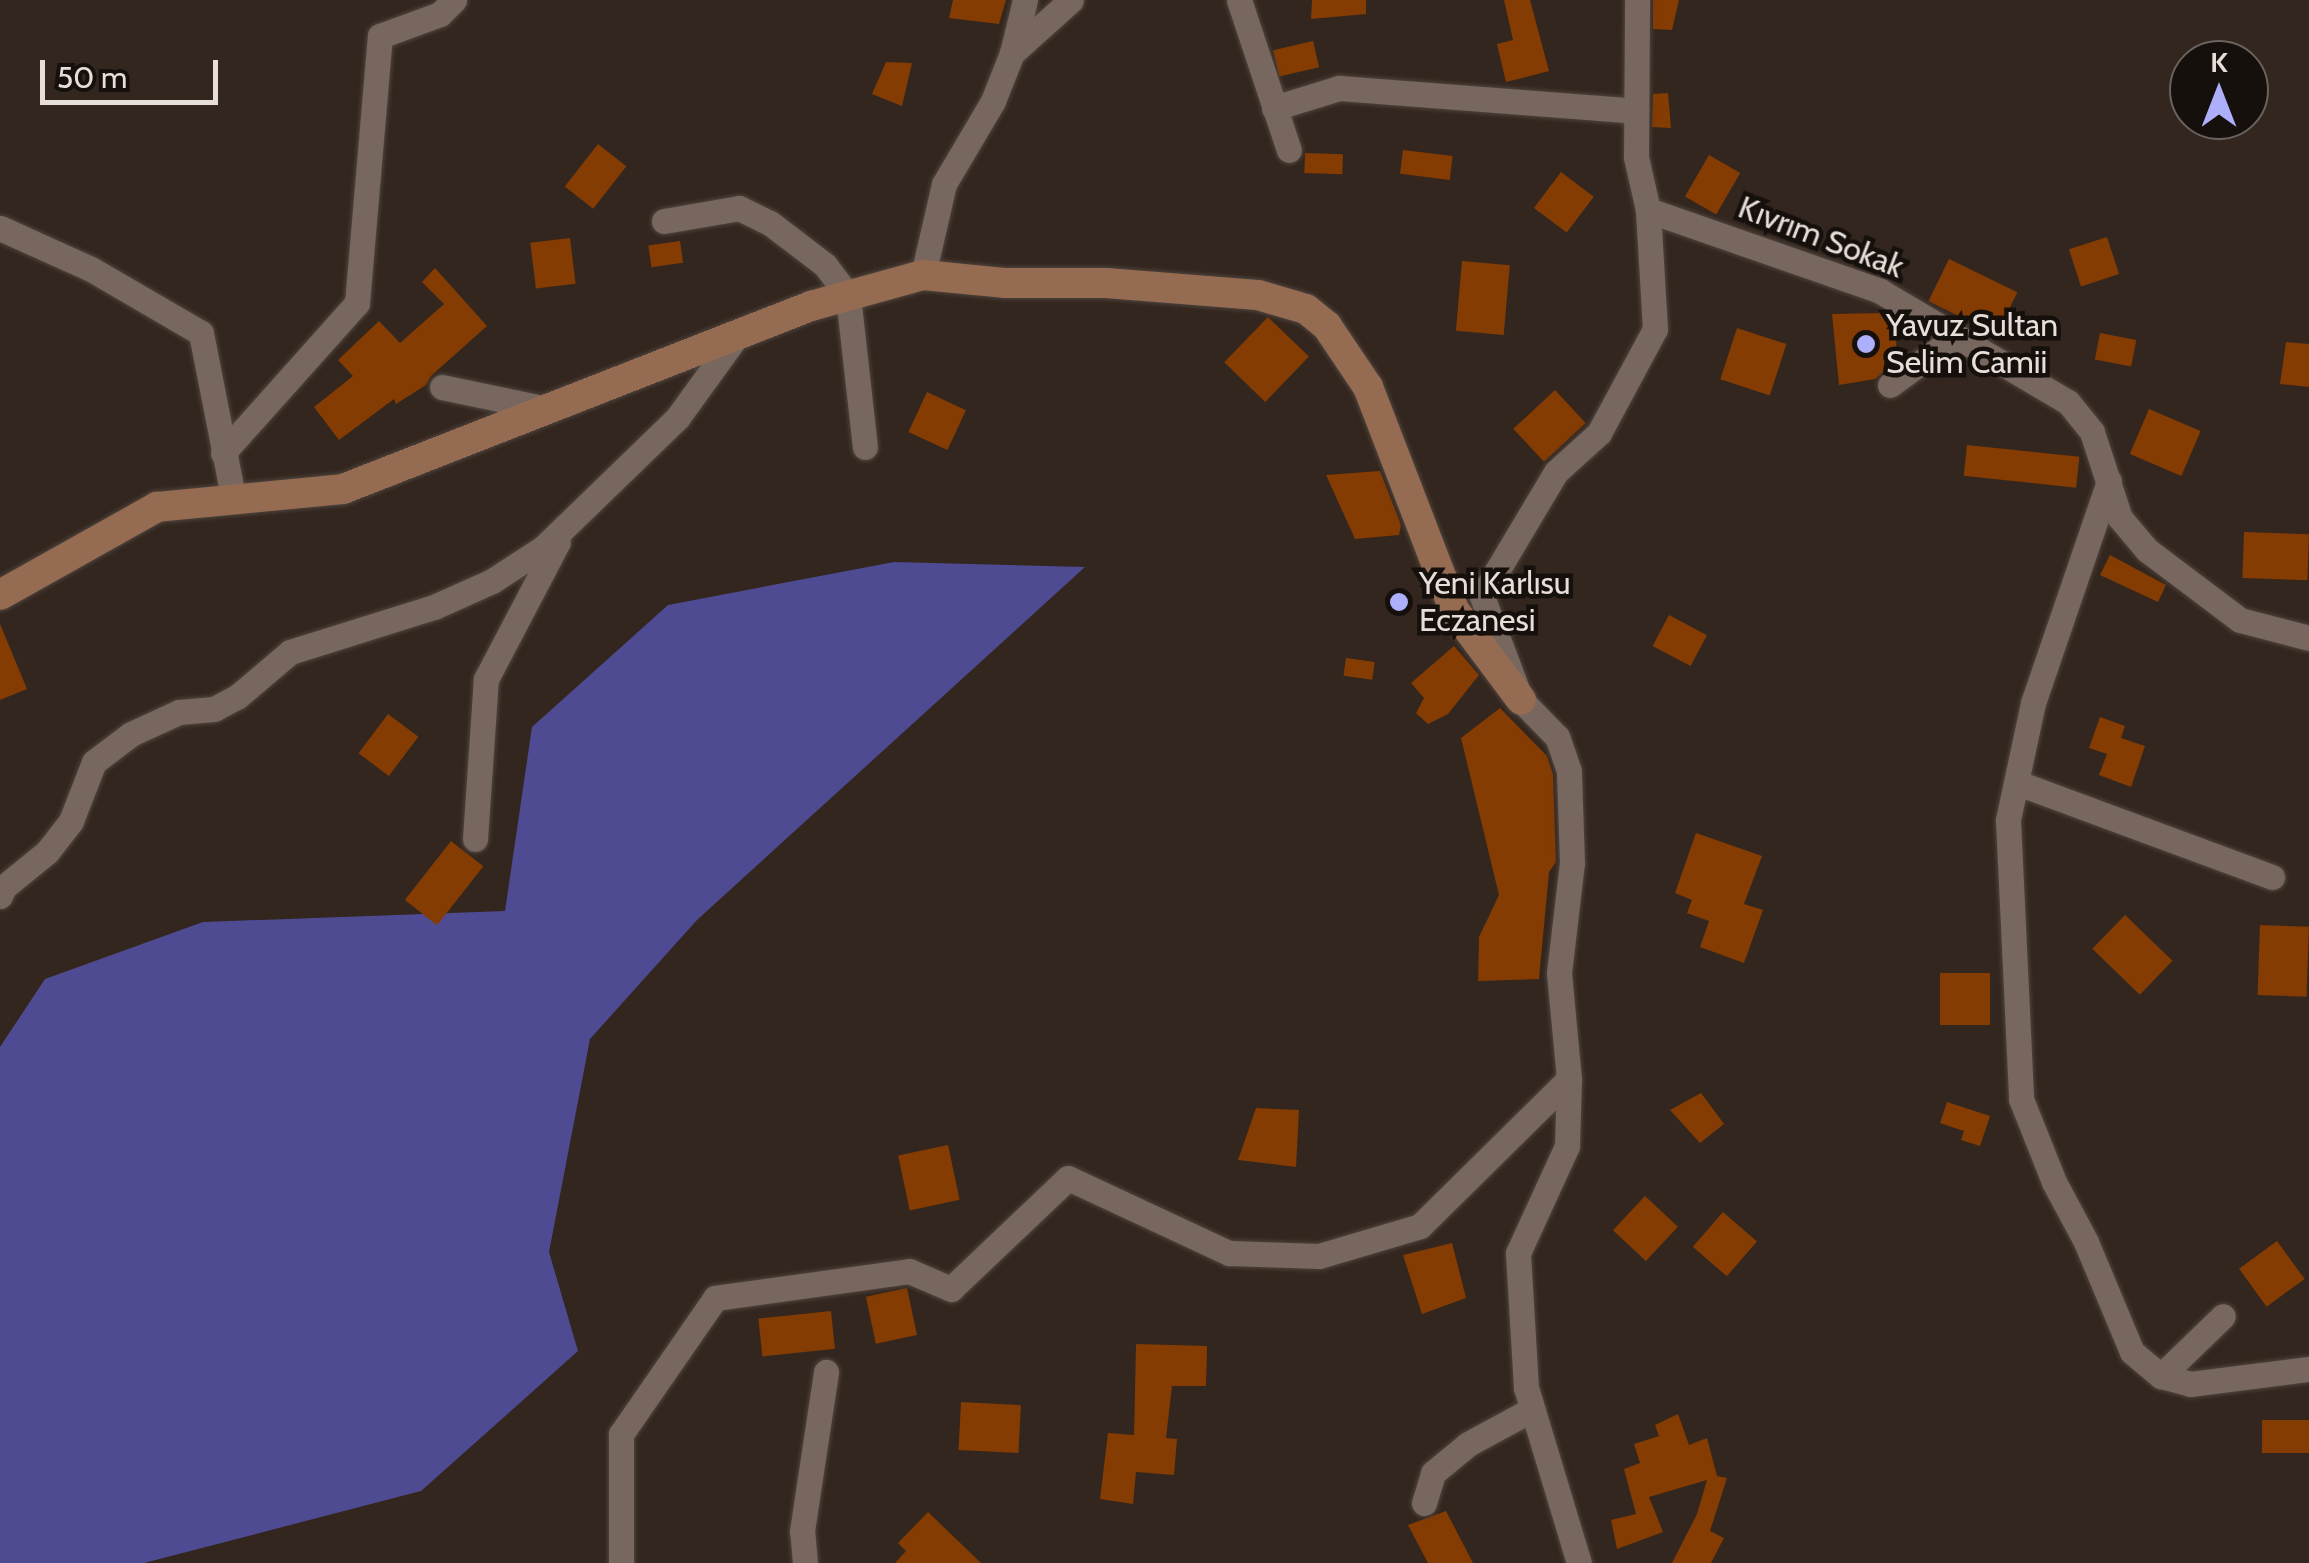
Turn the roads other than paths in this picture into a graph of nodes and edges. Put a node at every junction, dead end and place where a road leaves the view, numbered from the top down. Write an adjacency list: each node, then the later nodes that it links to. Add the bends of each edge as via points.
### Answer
1 (454, 0): 21 (street, via 440,14 380,36 356,303)
2 (1025, 0): 6 (street)
3 (1071, 0): 6 (street)
4 (1238, 0): 7 (street)
5 (1637, 0): 8 (street)
6 (1012, 53): 13 (street, via 968,150 944,184)
7 (1274, 108): 8 (street, via 1339,88); 9 (street)
8 (1636, 111): 10 (street, via 1636,157)
9 (1289, 150)
10 (1648, 210): 16 (street, Kıvrım Sokak, via 1880,291); 27 (street, via 1654,329 1599,433 1556,472 1482,596)
11 (664, 222): 14 (street, via 739,208 825,264)
12 (0, 228): 21 (street, via 91,269 200,334)
13 (924, 275): 14 (street); 27 (street, via 1258,295 1306,309 1328,326 1368,387 1454,610)
14 (848, 296): 15 (street); 20 (street)
15 (736, 336): 19 (street); 24 (street, via 678,417)
16 (1954, 338): 17 (street); 22 (street, Kıvrım Sokak, via 2068,402 2092,432)
17 (1890, 386)
18 (442, 387): 19 (street)
19 (547, 409): 23 (street, via 343,489)
20 (864, 446)
21 (222, 453): 23 (street)
22 (2109, 482): 26 (street, Kıvrım Sokak, via 2120,518 2146,550 2240,620); 28 (street, via 2034,703)
23 (234, 500): 25 (street, via 156,507)
24 (569, 521): 29 (street, via 486,679); 31 (street, via 543,548 492,581 434,607 290,652 214,709 180,712 130,734 94,762 71,821)
25 (0, 595)
26 (2309, 638)
27 (1522, 700): 32 (street, via 1557,737 1569,771 1572,863 1559,973)
28 (2018, 783): 30 (street); 36 (street, via 2008,820 2021,1099 2132,1352)
29 (475, 839)
30 (2272, 877)
31 (0, 896)
32 (1569, 1079): 37 (street, via 1568,1146 1518,1253); 39 (street, via 1420,1226 1319,1256 1230,1254 1068,1178 951,1289 908,1271 716,1298 621,1434)
33 (2223, 1316): 36 (street)
34 (2309, 1369): 36 (street, via 2190,1384)
35 (826, 1372): 40 (street, via 802,1531)
36 (2161, 1376)
37 (1531, 1410): 38 (street, via 1468,1444 1433,1473); 41 (street)
38 (1424, 1503)
39 (621, 1563)
40 (805, 1563)
41 (1579, 1563)

